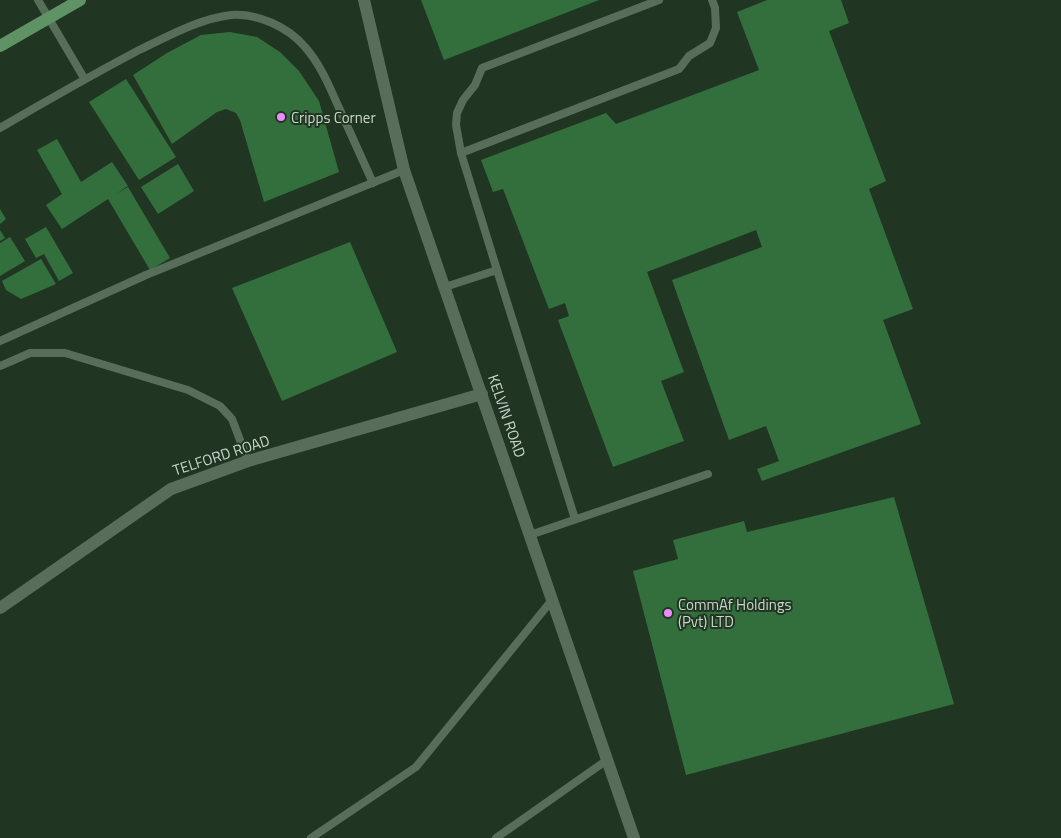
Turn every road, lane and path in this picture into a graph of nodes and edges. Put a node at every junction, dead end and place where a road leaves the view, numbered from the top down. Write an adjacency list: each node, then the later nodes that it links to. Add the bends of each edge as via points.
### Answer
1 (38, 0): 6 (lane)
2 (80, 0): 6 (main road)
3 (364, 0): 11 (street, KELVIN ROAD)
4 (659, 0): 10 (lane, via 482,68 457,113)
5 (712, 0): 10 (lane, via 716,28 710,43 689,56 679,69)
6 (49, 18): 7 (main road); 8 (lane)
7 (0, 46)
8 (84, 78): 9 (lane); 12 (lane, via 186,27 214,18 250,16 272,22 305,46 322,70)
9 (0, 128)
10 (461, 153): 13 (lane)
11 (404, 170): 12 (lane); 14 (street, KELVIN ROAD)
12 (373, 183): 15 (lane, via 146,275)
13 (497, 270): 14 (lane); 20 (lane)
14 (445, 287): 17 (street, KELVIN ROAD)
15 (1, 339)
16 (0, 366): 18 (lane, via 30,353 66,353 188,390 220,406 232,419)
17 (482, 394): 18 (street, TELFORD ROAD); 21 (street, KELVIN ROAD)
18 (248, 461): 23 (street, TELFORD ROAD, via 170,489)
19 (708, 474): 20 (lane)
20 (575, 519): 21 (lane)
21 (530, 535): 22 (street, KELVIN ROAD)
22 (552, 600): 24 (street, KELVIN ROAD); 25 (lane, via 416,767)
23 (0, 608)
24 (607, 760): 26 (lane); 27 (street, KELVIN ROAD)
25 (311, 838)
26 (496, 838)
27 (634, 838)

